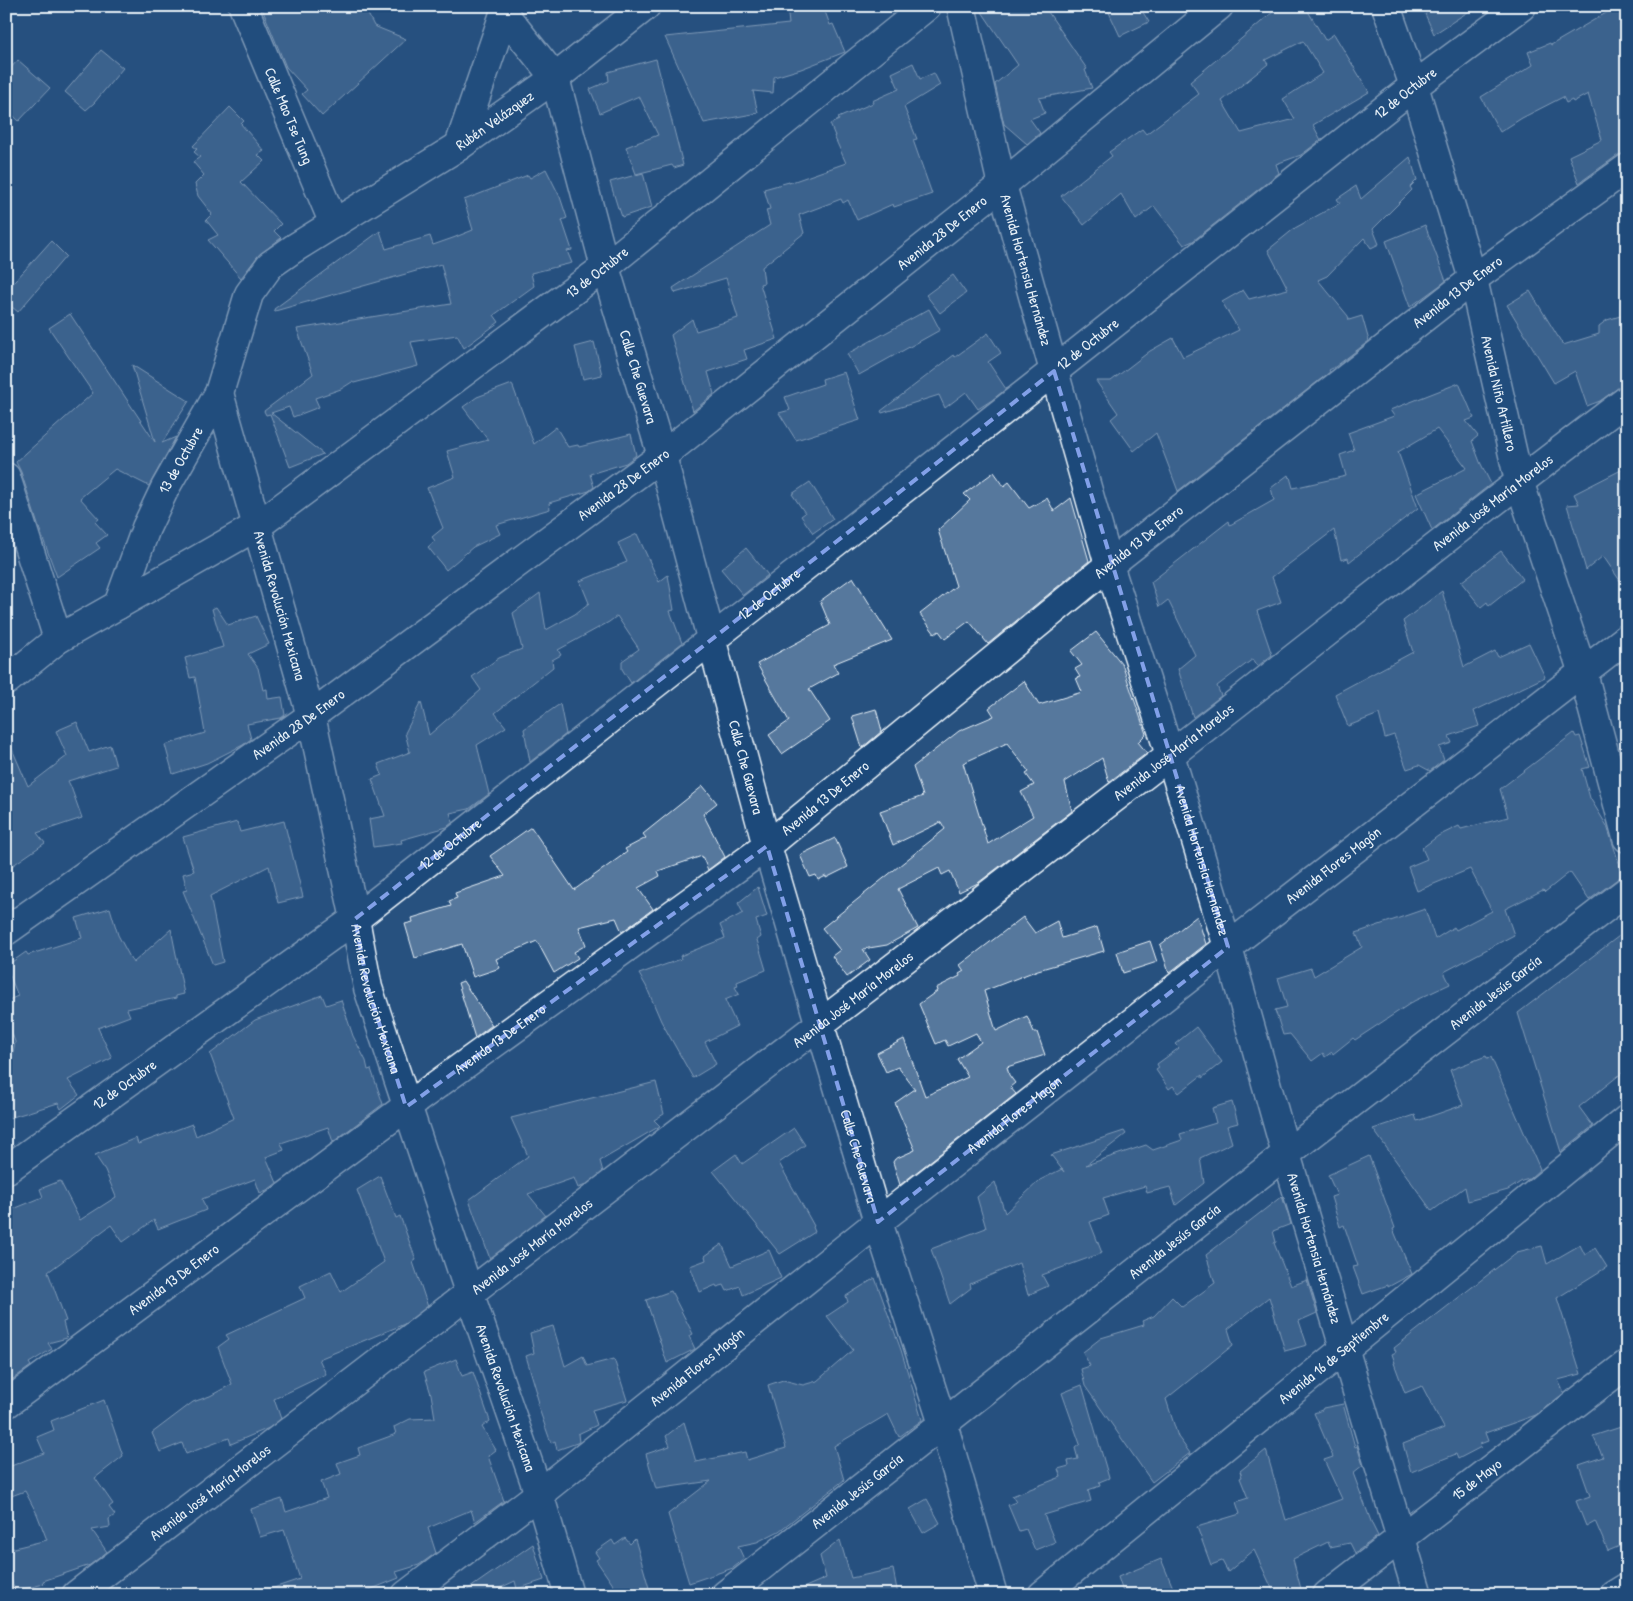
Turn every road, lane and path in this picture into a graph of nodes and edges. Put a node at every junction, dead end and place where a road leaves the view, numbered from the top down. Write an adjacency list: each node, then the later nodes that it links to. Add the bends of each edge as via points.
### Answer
1 (243, 6): 14 (street, Calle Mao Tse Tung)
2 (646, 6): 9 (street, Rubén Velázquez)
3 (927, 6): 15 (street, 13 de Octubre)
4 (961, 6): 13 (street, Avenida Hortensia Hernández)
5 (1219, 6): 13 (street, Avenida 28 De Enero)
6 (1386, 6): 10 (street, Avenida Niño Artillero)
7 (1522, 6): 10 (street, 12 de Octubre)
8 (504, 10): 9 (street, Calle Che Guevara); 11 (street)
9 (555, 78): 11 (street, Rubén Velázquez); 15 (street, Calle Che Guevara)
10 (1414, 86): 16 (street, Avenida Niño Artillero); 17 (street, 12 de Octubre)
11 (459, 146): 14 (street, Rubén Velázquez)
12 (1627, 168): 16 (street, Avenida 13 De Enero)
13 (1002, 185): 17 (street, Avenida Hortensia Hernández); 20 (street, Avenida 28 De Enero)
14 (334, 224): 18 (street, 13 de Octubre, via 270,265 249,294)
15 (606, 267): 20 (street, Calle Che Guevara); 23 (street, 13 de Octubre)
16 (1473, 279): 22 (street, Avenida Niño Artillero); 24 (street, Avenida 13 De Enero)
17 (1054, 371): 24 (street, Avenida Hortensia Hernández); 26 (street, 12 de Octubre)
18 (220, 393): 23 (street, Avenida Revolución Mexicana); 25 (street, 13 de Octubre, via 150,520)
19 (1627, 400): 22 (street, Avenida José María Morelos)
20 (662, 456): 26 (street, Calle Che Guevara); 31 (street, Avenida 28 De Enero)
21 (6, 477): 28 (street)
22 (1519, 481): 29 (street, Avenida Niño Artillero); 32 (street, Avenida José María Morelos)
23 (257, 526): 25 (street, 13 de Octubre); 31 (street, Avenida Revolución Mexicana)
24 (1110, 564): 32 (street, Avenida Hortensia Hernández); 34 (street, Avenida 13 De Enero)
25 (118, 605): 28 (street)
26 (712, 638): 34 (street, Calle Che Guevara); 36 (street, 12 de Octubre)
27 (1627, 638): 29 (street, Avenida Flores Magón)
28 (58, 639): 30 (street)
29 (1582, 673): 33 (street, Avenida Niño Artillero); 38 (street, Avenida Flores Magón)
30 (6, 681)
31 (311, 716): 36 (street, Avenida Revolución Mexicana); 37 (street, Avenida 28 De Enero)
32 (1170, 755): 38 (street, Avenida Hortensia Hernández); 39 (street, Avenida José María Morelos)
33 (1627, 838)
34 (767, 846): 39 (street, Calle Che Guevara); 40 (street, Avenida 13 De Enero)
35 (1627, 891): 42 (street, Avenida Jesús García)
36 (356, 918): 40 (street, Avenida Revolución Mexicana, via 368,988); 43 (street, 12 de Octubre)
37 (6, 931)
38 (1228, 947): 42 (street, Avenida Hortensia Hernández); 44 (street, Avenida Flores Magón)
39 (820, 1026): 44 (street, Calle Che Guevara); 45 (street, Avenida José María Morelos)
40 (406, 1107): 45 (street, Avenida Revolución Mexicana); 48 (street, Avenida 13 De Enero)
41 (1627, 1120): 46 (street, Avenida 16 de Septiembre)
42 (1286, 1154): 46 (street, Avenida Hortensia Hernández); 49 (street, Avenida Jesús García)
43 (6, 1170)
44 (878, 1222): 49 (street, Calle Che Guevara); 50 (street, Avenida Flores Magón)
45 (470, 1295): 50 (street, Avenida Revolución Mexicana); 53 (street, Avenida José María Morelos)
46 (1344, 1350): 51 (street, Avenida Hortensia Hernández); 58 (street, Avenida 16 de Septiembre)
47 (1627, 1364): 51 (street, 15 de Mayo)
48 (6, 1404)
49 (942, 1424): 56 (street, Avenida Jesús García); 57 (street, Calle Che Guevara)
50 (539, 1494): 54 (street, Avenida Flores Magón); 55 (street, Avenida Revolución Mexicana)
51 (1400, 1539): 59 (street, 15 de Mayo); 60 (street, Avenida Hortensia Hernández)
52 (1627, 1587): 61 (street)
53 (76, 1595)
54 (406, 1595)
55 (569, 1595)
56 (726, 1595)
57 (993, 1595)
58 (1042, 1595)
59 (1327, 1595)
60 (1418, 1595)
61 (1614, 1595)

